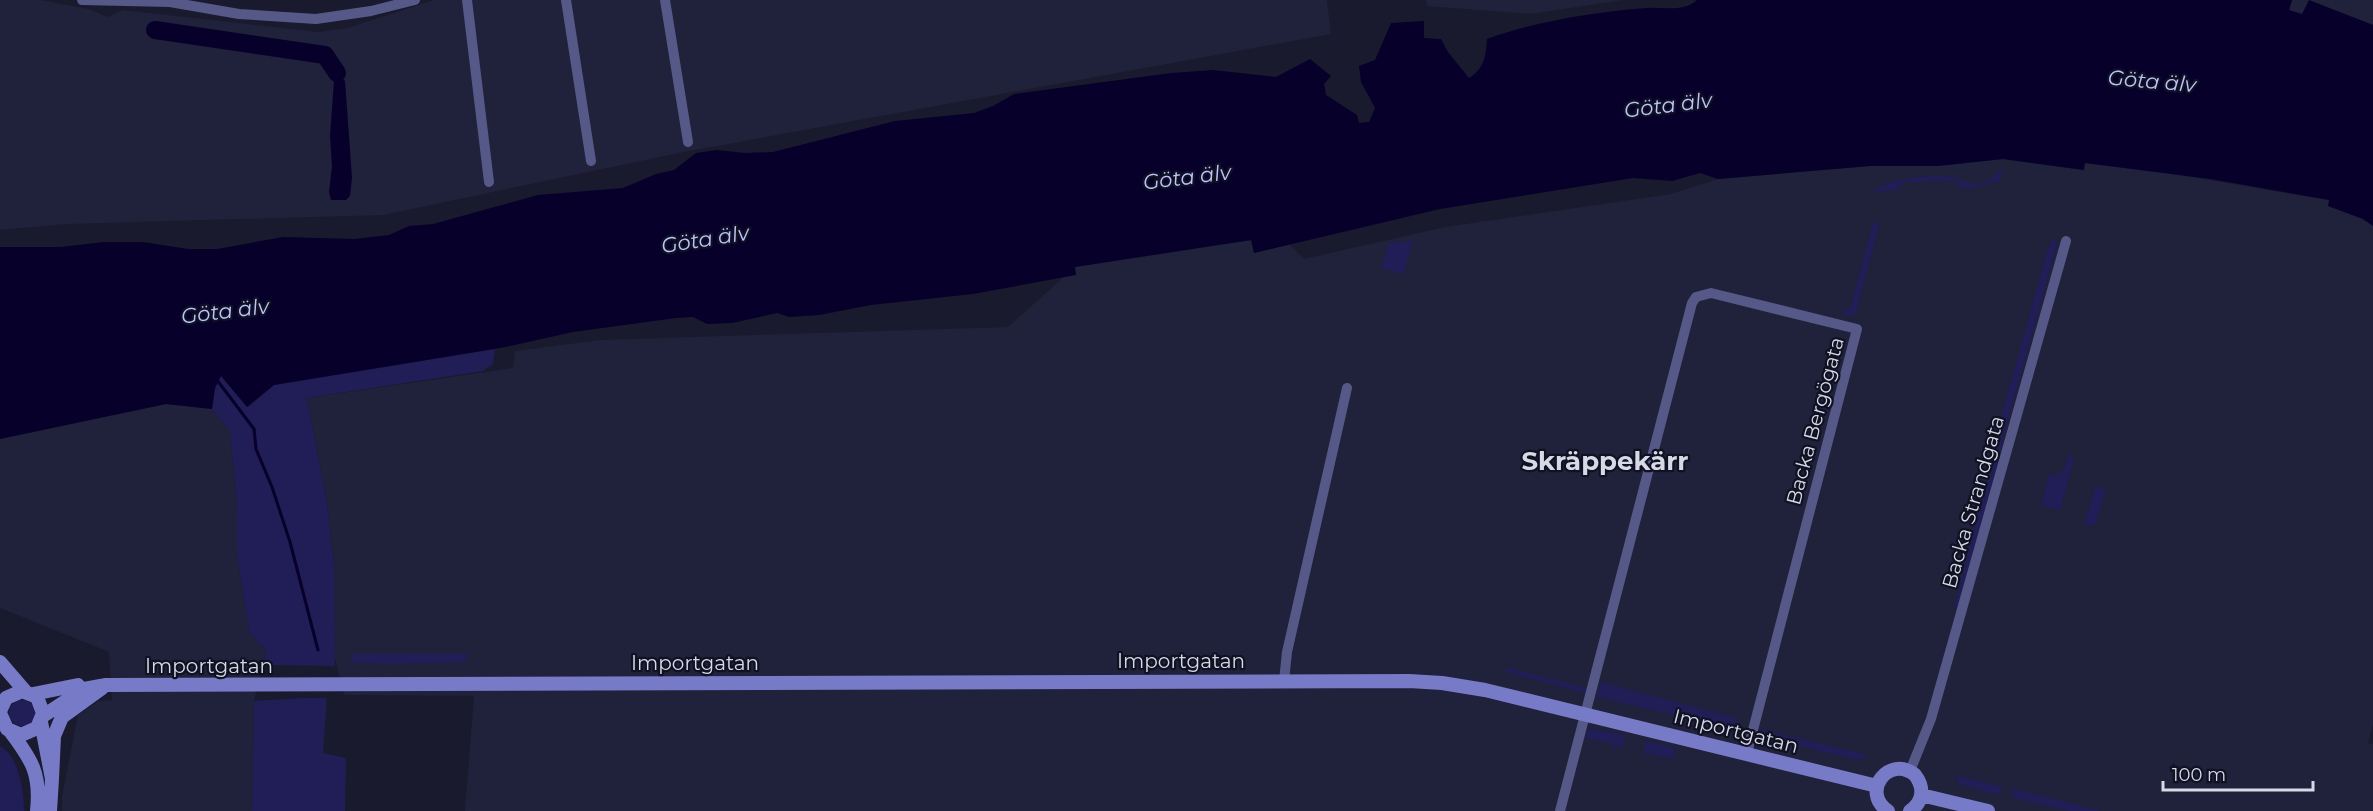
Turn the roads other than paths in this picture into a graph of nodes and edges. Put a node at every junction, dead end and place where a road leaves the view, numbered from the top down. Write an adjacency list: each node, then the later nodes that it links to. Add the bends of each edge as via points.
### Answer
1 (82, 0): 2 (street)
2 (99, 0): 3 (street, via 170,2 239,14 316,18 361,13)
3 (415, 0)
4 (467, 0): 9 (street)
5 (566, 0): 8 (street)
6 (665, 0): 7 (street)
7 (688, 142)
8 (591, 161)
9 (489, 182)
10 (2066, 241): 21 (street, Backa Strandgata, via 1931,719)
11 (1347, 388): 13 (street, via 1287,652)
12 (0, 662): 15 (street)
13 (1284, 681): 14 (street, Importgatan); 17 (street, Importgatan, via 1442,682)
14 (106, 685): 15 (street, Importgatan, via 93,681 65,690); 18 (street, Importgatan, via 84,689); 22 (street, via 62,717 54,736)
15 (29, 693): 16 (street, via 8,696); 18 (street, via 42,705)
16 (0, 712): 19 (street)
17 (1586, 715): 20 (street, Importgatan); 20 (street, Backa Bergögata, via 1692,303 1704,294 1722,296 1857,329); 27 (street)
18 (42, 719): 19 (street, via 28,734); 22 (street)
19 (10, 731): 25 (street, via 36,772 40,789)
20 (1747, 753): 23 (street, Importgatan)
21 (1910, 771): 23 (street, via 1890,770); 24 (street, via 1920,781)
22 (52, 779): 26 (street)
23 (1877, 786): 28 (street, via 1878,800)
24 (1921, 795): 29 (street); 30 (street)
25 (37, 811)
26 (50, 811)
27 (1560, 811)
28 (1888, 811)
29 (1910, 811)
30 (1988, 811)

